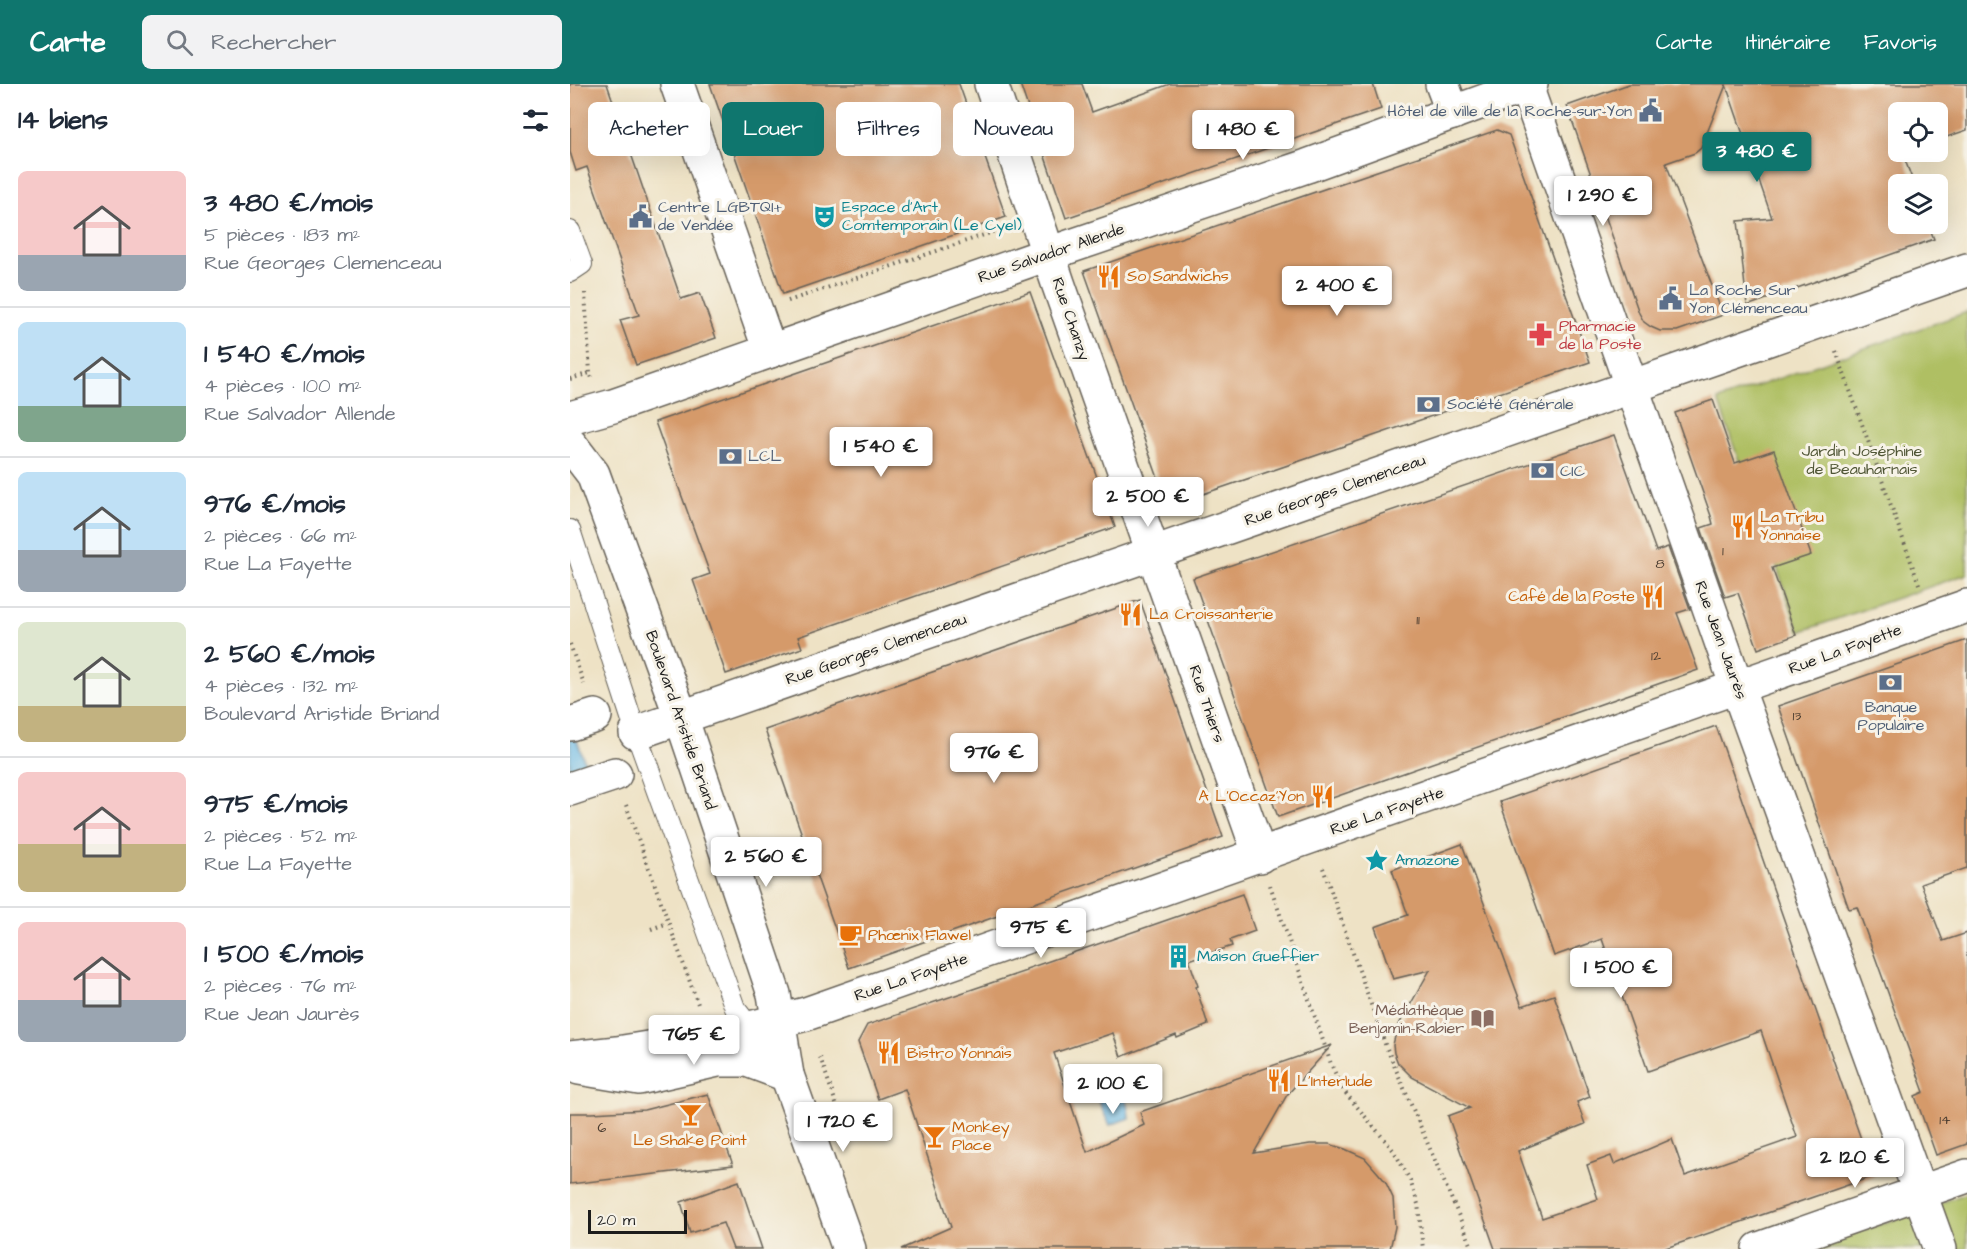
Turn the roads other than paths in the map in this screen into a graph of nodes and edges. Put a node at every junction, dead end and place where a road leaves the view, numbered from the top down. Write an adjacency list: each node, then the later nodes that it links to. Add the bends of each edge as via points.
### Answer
1 (677, 84): 9 (street)
2 (991, 84): 6 (street, Rue Chanzy)
3 (1529, 85): 4 (street, Rue Salvador Allende); 10 (street, Rue Jean Jaurès)
4 (1448, 98): 6 (street, Rue Salvador Allende, via 1307,166)
5 (570, 231): 7 (lane)
6 (1048, 254): 9 (street, Rue Salvador Allende); 14 (street, Rue Chanzy)
7 (576, 268)
8 (1967, 270): 10 (street, Rue Georges Clemenceau)
9 (770, 351): 11 (street, Rue Salvador Allende)
10 (1632, 386): 14 (street, Rue Georges Clemenceau); 16 (street, Rue Jean Jaurès)
11 (570, 418)
12 (570, 444): 17 (street, Boulevard Aristide Briand, via 593,474)
13 (570, 530): 18 (lane, Boulevard Aristide Briand)
14 (1154, 553): 17 (street, Rue Georges Clemenceau); 21 (street, Rue Thiers)
15 (1967, 606): 16 (street, Rue La Fayette)
16 (1737, 687): 21 (street, Rue La Fayette); 27 (street, Rue Jean Jaurès)
17 (681, 717): 18 (street, Rue Georges Clemenceau); 22 (street, Boulevard Aristide Briand, via 774,994)
18 (636, 733): 22 (lane, Boulevard Aristide Briand, via 735,1008)
19 (615, 774): 20 (street)
20 (570, 789)
21 (1260, 856): 22 (street, Rue La Fayette)
22 (779, 1021): 23 (street, Rue La Fayette, via 710,1038); 25 (street, Boulevard Aristide Briand)
23 (570, 1058)
24 (570, 1067): 25 (street, via 639,1078 718,1060 747,1060)
25 (788, 1075): 28 (street, Boulevard Aristide Briand)
26 (1967, 1176): 27 (street)
27 (1919, 1193): 29 (street); 30 (street, Rue Jean Jaurès)
28 (849, 1249)
29 (1759, 1249)
30 (1940, 1249)

